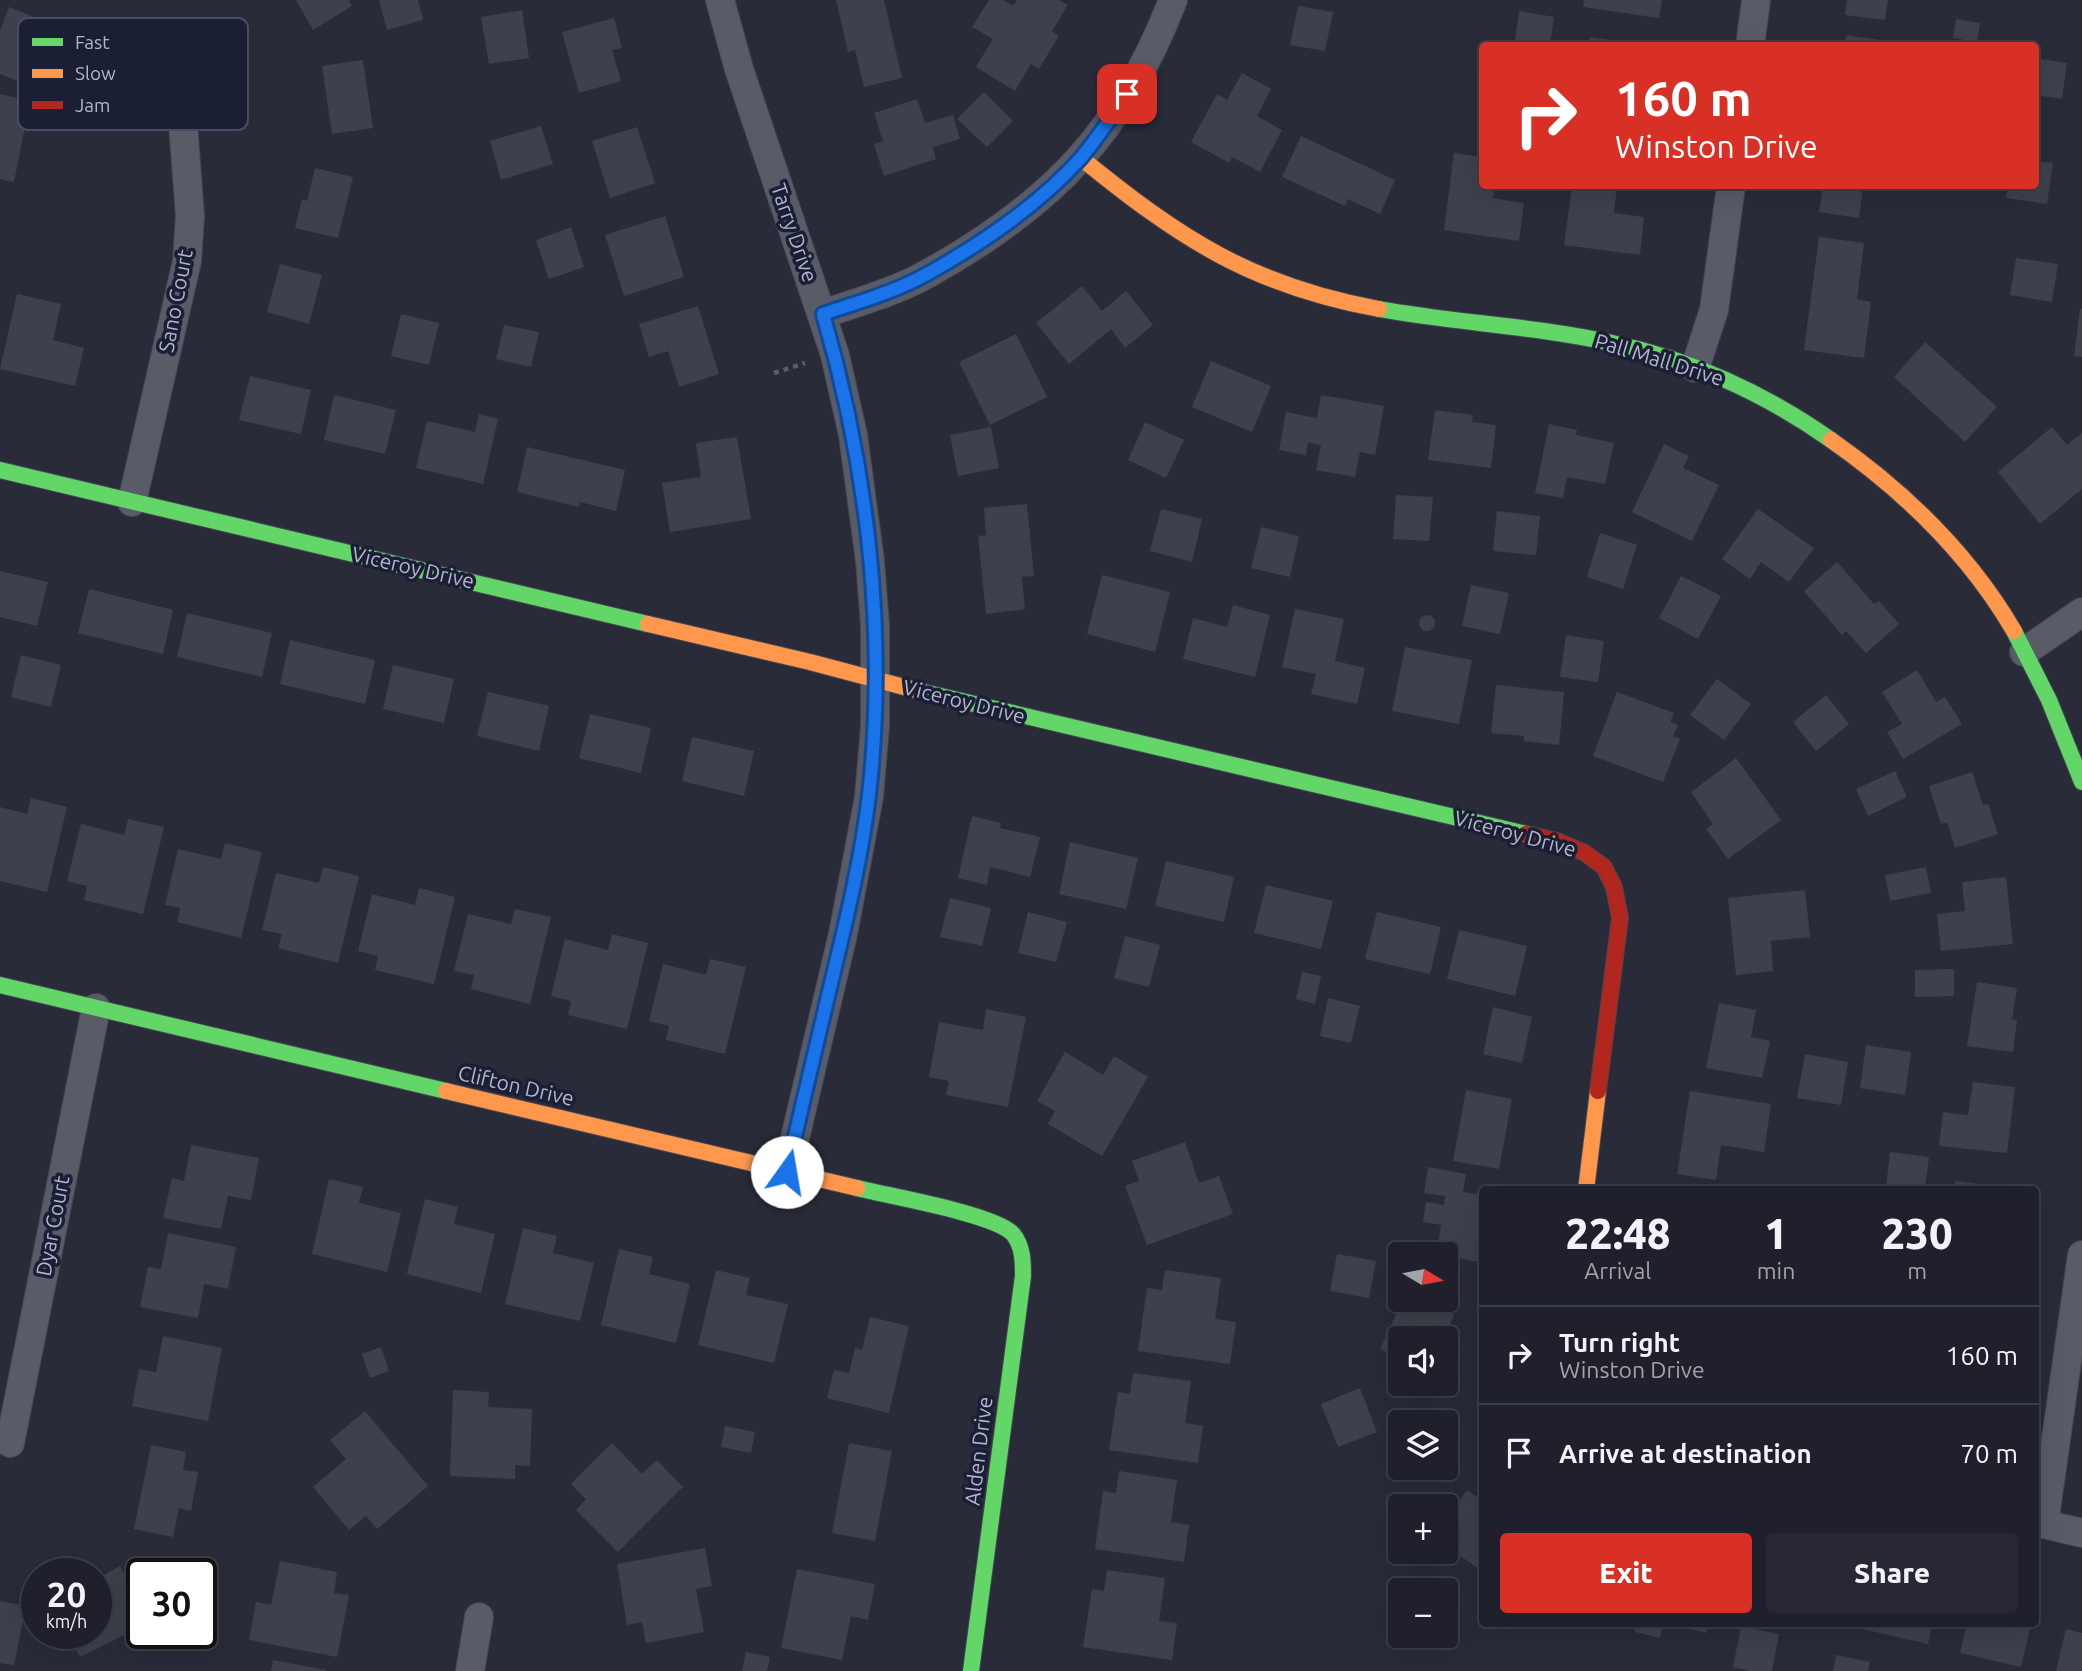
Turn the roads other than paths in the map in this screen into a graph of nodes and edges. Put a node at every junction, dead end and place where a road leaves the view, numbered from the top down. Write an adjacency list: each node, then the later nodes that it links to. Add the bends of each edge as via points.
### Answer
1 (720, 0): 8 (street, Tarry Drive, via 747,94)
2 (1173, 0): 6 (street, via 1127,94)
3 (1756, 0): 4 (street)
4 (1751, 42)
5 (183, 130): 11 (street, Sano Court, via 190,216 187,261)
6 (1081, 158): 8 (street, via 1000,228 926,275); 9 (street, Pall Mall Drive, via 1185,237 1269,280 1357,305 1617,344)
7 (1731, 189): 9 (street, via 1714,310)
8 (823, 314): 14 (street, Tarry Drive, via 853,435 875,625)
9 (1695, 368): 13 (street, Pall Mall Drive, via 1767,399 1870,466 1973,572)
10 (0, 470): 11 (street, Viceroy Drive)
11 (132, 502): 14 (street, Viceroy Drive)
12 (2082, 612): 13 (street)
13 (2024, 652): 15 (street, Pall Mall Drive)
14 (875, 679): 18 (street, Tarry Drive, via 870,786 857,869); 19 (street, Viceroy Drive, via 1556,841 1588,853 1613,881 1620,918)
15 (2082, 782)
16 (0, 985): 17 (street, Clifton Drive)
17 (96, 1008): 18 (street, Clifton Drive); 22 (street, Dyar Court)
18 (787, 1172): 20 (street, Clifton Drive, via 989,1220)
19 (1586, 1186)
20 (1017, 1238): 27 (street, Alden Drive, via 1023,1253 1023,1276)
21 (2082, 1255): 23 (street)
22 (10, 1443)
23 (2040, 1523): 24 (street)
24 (2082, 1533)
25 (480, 1617): 26 (street)
26 (470, 1671)
27 (971, 1671)

